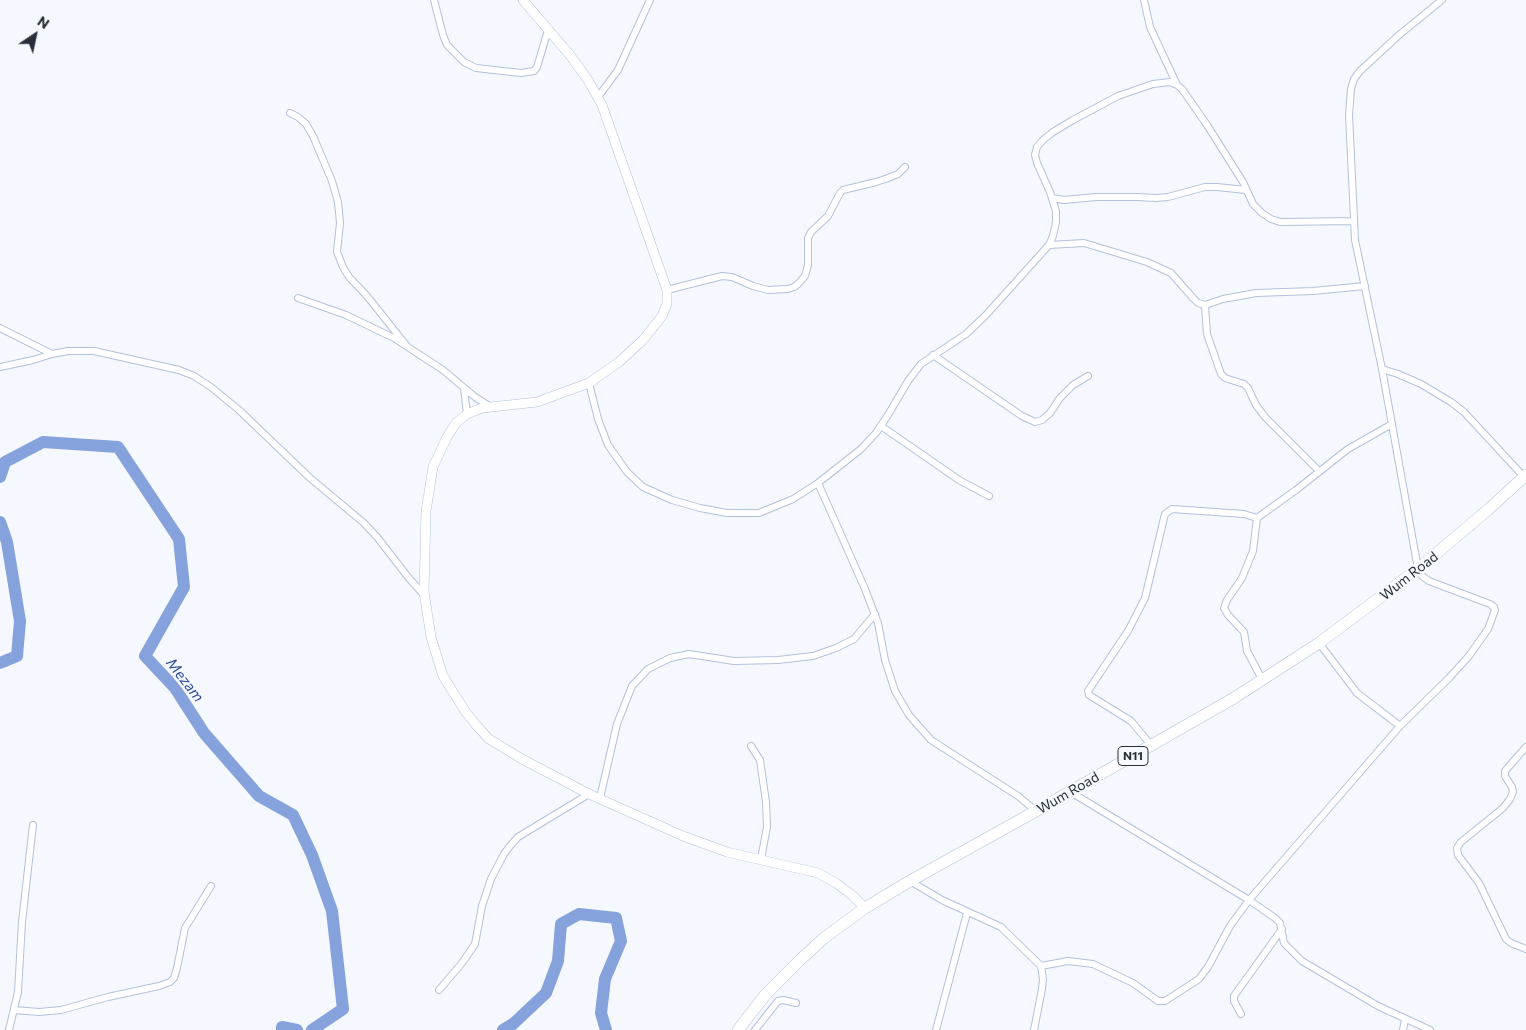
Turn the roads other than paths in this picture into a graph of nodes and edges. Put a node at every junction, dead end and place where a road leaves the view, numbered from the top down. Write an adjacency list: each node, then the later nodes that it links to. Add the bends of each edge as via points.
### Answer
1 (434, 0): 6 (street, via 447,45 464,62 476,68 520,73 534,71)
2 (523, 0): 6 (street)
3 (650, 0): 8 (street, via 618,70)
4 (1144, 0): 7 (street, via 1150,26)
5 (1442, 0): 15 (street, via 1360,71 1350,88)
6 (548, 30): 8 (street)
7 (1177, 84): 11 (street, via 1207,125); 12 (street, via 1153,84 1118,96 1043,140 1035,155)
8 (598, 97): 18 (street)
9 (290, 113): 22 (street, via 306,124 332,181 338,202 338,252 343,267)
10 (905, 167): 18 (street, via 898,174 847,188 840,193 828,216 808,238 805,276 794,287 768,290 722,276)
11 (1246, 190): 13 (street, via 1205,187 1162,198); 15 (street, via 1262,213 1280,222)
12 (1052, 198): 13 (street); 14 (street)
13 (1064, 200): 14 (street)
14 (1054, 205): 16 (street, via 1056,222)
15 (1354, 221): 17 (street)
16 (1049, 245): 20 (street, via 1084,243 1147,262 1171,273 1193,298); 24 (street, via 966,334)
17 (1364, 286): 20 (street, via 1256,293); 26 (street)
18 (667, 290): 28 (street, via 667,304 662,316 643,340)
19 (298, 298): 22 (street, via 346,315)
20 (1204, 305): 34 (street, via 1207,334 1221,374 1244,384 1265,417)
21 (0, 328): 23 (street)
22 (406, 345): 29 (street)
23 (52, 354): 25 (street); 40 (street, via 94,351 179,370 200,379 364,523)
24 (933, 355): 27 (street, via 1035,422 1050,413 1074,384); 33 (street, via 920,364)
25 (0, 367)
26 (1382, 369): 32 (street); 35 (street, via 1421,384 1458,407)
27 (1088, 376)
28 (589, 383): 30 (street, via 537,402); 36 (street, via 608,445 627,472 643,487 672,500 727,513 759,513 793,499)
29 (464, 388): 30 (street); 31 (street)
30 (491, 407): 31 (street)
31 (467, 414): 40 (street, via 447,437 433,468 426,511)
32 (1392, 424): 34 (street, via 1348,449); 39 (street)
33 (881, 426): 36 (street, via 861,449); 37 (street, via 959,480)
34 (1319, 471): 38 (street)
35 (1525, 478): 39 (highway, Wum Road / N11)
36 (818, 483): 41 (street)
37 (989, 496)
38 (1257, 518): 43 (street, via 1253,551 1224,608 1244,632 1247,651); 45 (street, via 1244,514 1172,509 1164,514 1145,598 1128,631 1088,691 1090,696 1131,720)
39 (1418, 569): 42 (highway, Wum Road / N11); 44 (street, via 1429,581 1490,604 1495,610 1488,629 1469,656)
40 (424, 596): 49 (street, via 431,637 443,676 476,725 489,739 522,759)
41 (875, 614): 50 (street, via 854,639 813,656 734,661 689,654 670,658 648,669 632,686 617,724); 51 (street, via 895,691 919,728 931,740 1018,796)
42 (1319, 643): 43 (highway, Wum Road / N11); 44 (street, via 1358,693)
43 (1262, 680): 45 (highway, Wum Road / N11)
44 (1400, 726): 56 (street)
45 (1151, 745): 48 (highway, Wum Road / N11)
46 (751, 746): 53 (street, via 760,760 766,802 767,827)
47 (1526, 747): 60 (street, via 1505,771 1512,787 1510,799 1457,848 1458,855 1479,883 1506,938)
48 (1069, 791): 51 (highway, Wum Road / N11); 56 (street)
49 (590, 794): 50 (street); 62 (street, via 518,837 510,846 491,879 475,944)
50 (600, 798): 53 (street, via 683,836)
51 (1036, 812): 54 (highway, Wum Road / N11)
52 (34, 825): 64 (street)
53 (761, 860): 57 (street, via 818,873 841,886)
54 (910, 882): 57 (highway, Wum Road / N11); 58 (street)
55 (211, 886): 64 (street, via 185,928 177,968 170,982 60,1010)
56 (1249, 900): 59 (street, via 1275,918); 61 (street, via 1199,978 1165,1001 1158,1001 1133,983 1093,964 1068,962)
57 (865, 908): 68 (highway, Wum Road / N11, via 800,960 766,994)
58 (967, 912): 61 (street, via 1001,928); 70 (street)
59 (1282, 929): 65 (street, via 1234,996); 66 (street, via 1287,948 1302,961)
60 (1526, 949)
61 (1041, 966): 71 (street, via 1042,989)
62 (439, 990)
63 (796, 1003): 69 (street, via 778,1001)
64 (14, 1010): 67 (street)
65 (1241, 1014)
66 (1405, 1019): 72 (street); 73 (street)
67 (9, 1030)
68 (738, 1030)
69 (755, 1030)
70 (936, 1030)
71 (1034, 1030)
72 (1403, 1030)
73 (1430, 1030)

